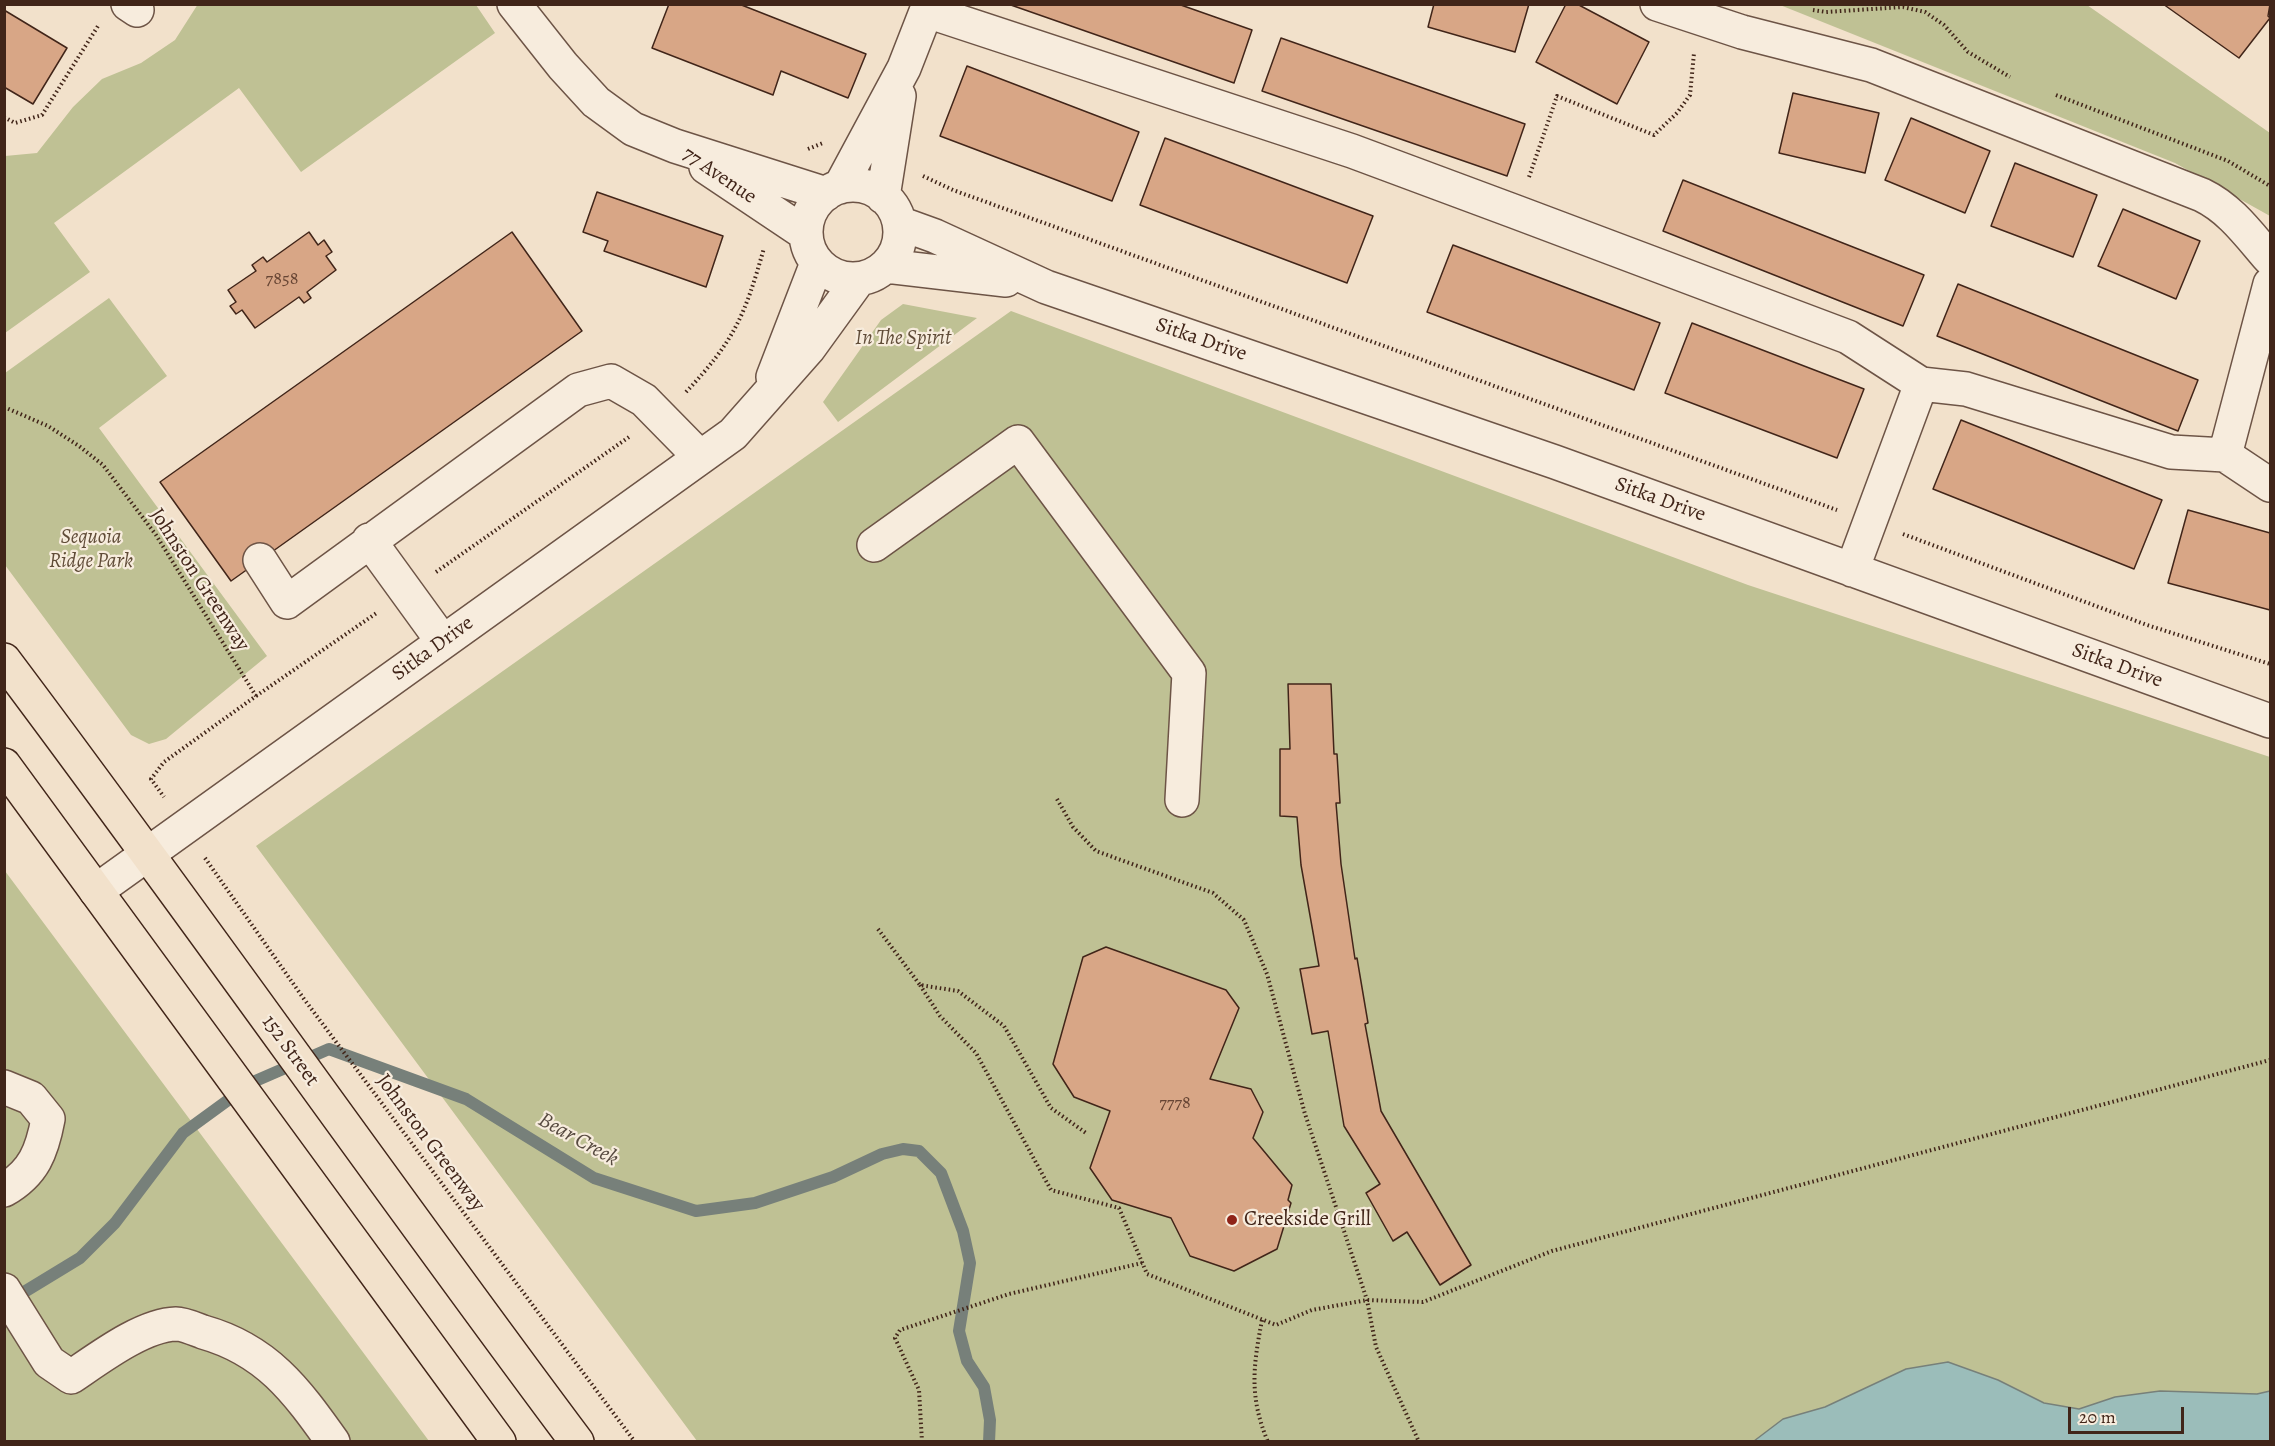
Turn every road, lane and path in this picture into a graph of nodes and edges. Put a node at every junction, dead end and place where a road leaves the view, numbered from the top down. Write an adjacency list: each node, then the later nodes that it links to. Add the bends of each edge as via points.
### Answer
1 (513, 4): 11 (street, via 596,102 633,129)
2 (1657, 4): 5 (street)
3 (928, 8): 7 (street); 16 (street, via 1352,151)
4 (1808, 9): 8 (path, via 1826,12 1903,7 1925,12 1944,25 1968,52)
5 (1706, 21): 16 (path, via 1692,61 1690,95 1654,135 1557,96); 19 (street, via 1871,65 2202,195 2232,215)
6 (99, 25): 10 (path, via 42,115 15,123)
7 (904, 68): 14 (street); 15 (street)
8 (2021, 82)
9 (2054, 94): 13 (path, via 2228,161)
10 (4, 117)
11 (675, 146): 14 (street, 77 Avenue); 18 (street, 77 Avenue)
12 (916, 173): 30 (path, via 1420,362)
13 (2271, 186)
14 (833, 191): 15 (street, via 863,187); 18 (street, via 814,205 808,219)
15 (891, 210): 20 (street, via 899,238 894,253); 22 (street, Sitka Drive, via 935,236)
16 (1516, 212): 23 (street, via 1848,337)
17 (766, 240): 26 (path, via 749,301 726,346)
18 (811, 248): 20 (street, via 829,273 843,278); 24 (street, Sitka Drive)
19 (2271, 259)
20 (872, 272): 22 (street, Sitka Drive, via 966,274); 24 (street, Sitka Drive)
21 (2271, 284): 27 (street)
22 (1046, 287): 34 (street, Sitka Drive, via 1554,462)
23 (1921, 384): 27 (street, via 1966,389 2171,452); 30 (street)
24 (763, 401): 28 (street, Sitka Drive, via 733,434)
25 (4, 407): 39 (path, Johnston Greenway, via 48,426 103,465 156,535)
26 (659, 416): 28 (street); 31 (street, via 644,400 610,381 579,390); 35 (path)
27 (2225, 455): 29 (street)
28 (700, 457): 36 (street, Sitka Drive)
29 (2271, 485)
30 (1870, 522): 34 (street); 38 (path, via 2147,625)
31 (369, 540): 33 (street, via 287,602); 35 (street)
32 (874, 545): 44 (street, via 1018,442 1190,673)
33 (260, 560)
34 (1852, 570): 40 (street, Sitka Drive)
35 (407, 592): 36 (street); 39 (path)
36 (443, 642): 45 (street, Sitka Drive)
37 (4, 660): 45 (main road, 152 Street)
38 (2271, 663)
39 (256, 696): 42 (path, via 164,762)
40 (2271, 721)
41 (4, 765): 47 (main road)
42 (151, 779)
43 (1058, 799): 56 (path, via 1073,827 1096,851 1213,893 1244,920 1267,974 1305,1114)
44 (1182, 800)
45 (149, 852): 47 (street, Sitka Drive); 60 (main road, 152 Street, via 260,1011)
46 (206, 858): 61 (path, Johnston Greenway, via 304,999)
47 (96, 891): 59 (main road)
48 (878, 929): 49 (path)
49 (920, 985): 52 (path, via 958,991 1004,1026 1052,1108); 54 (path, via 940,1016 976,1053 1051,1190 1119,1208)
50 (2271, 1060): 56 (path, via 1552,1251 1423,1302)
51 (4, 1087): 53 (street, via 32,1098 48,1119 43,1149 19,1181)
52 (1086, 1133)
53 (4, 1190)
54 (1142, 1263): 57 (path, via 1147,1274); 62 (path, via 1009,1294 900,1330 895,1338 919,1390)
55 (4, 1290): 58 (street, via 49,1362 70,1377 136,1335 177,1324 222,1337 271,1366 294,1388)
56 (1367, 1300): 57 (path, via 1312,1310 1276,1325); 64 (path, via 1376,1347)
57 (1262, 1320): 63 (path, via 1254,1399)
58 (333, 1442)
59 (499, 1442)
60 (577, 1442)
61 (635, 1442)
62 (922, 1442)
63 (1268, 1442)
64 (1419, 1442)

